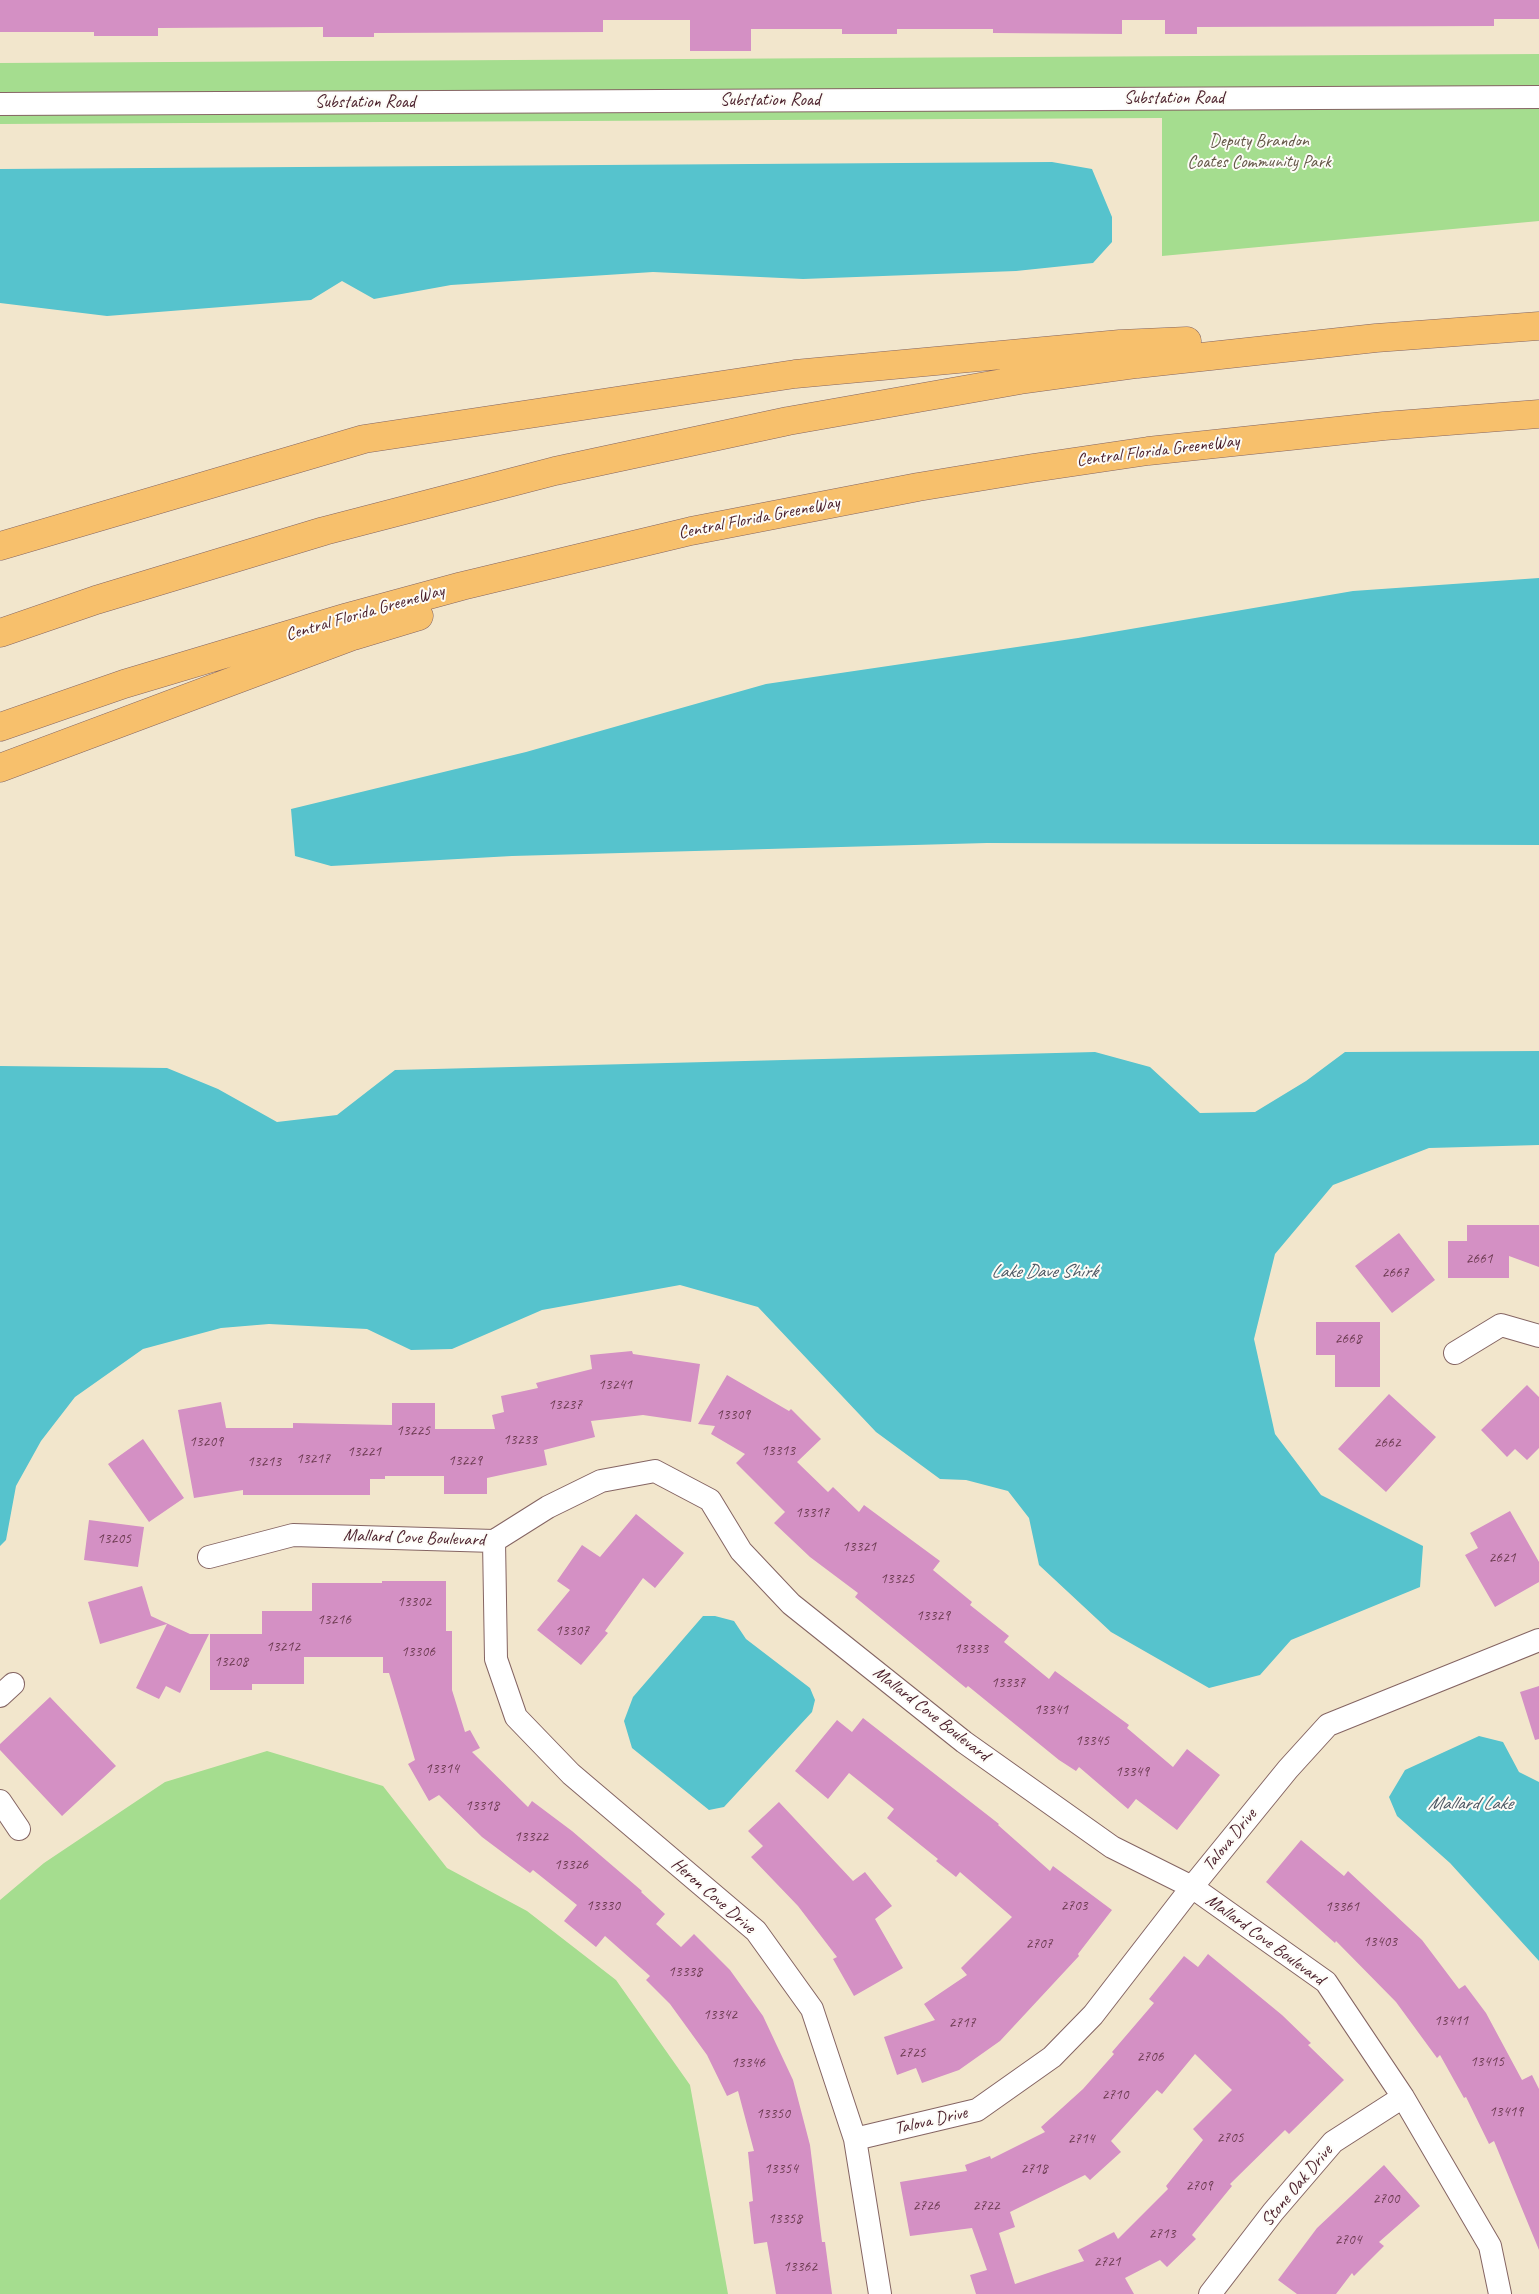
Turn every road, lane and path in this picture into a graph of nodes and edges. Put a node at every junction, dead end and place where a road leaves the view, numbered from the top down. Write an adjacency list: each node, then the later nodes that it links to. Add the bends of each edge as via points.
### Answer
1 (1539, 97): 2 (street, Substation Road)
2 (0, 104)
3 (1539, 326): 4 (highway)
4 (1494, 329): 7 (highway, via 1120,344 776,376 364,439); 8 (highway, via 1257,349 1108,368 912,398 691,440 555,471 324,531 105,597)
5 (1539, 414): 6 (highway, Central Florida GreeneWay, via 1374,427 1148,451)
6 (805, 508): 9 (highway, Central Florida GreeneWay, via 576,557 367,611 161,673); 10 (highway, via 561,573 352,636)
7 (0, 546)
8 (0, 633)
9 (0, 727)
10 (0, 768)
11 (1539, 1336): 12 (street, via 1501,1325)
12 (1455, 1353)
13 (494, 1541): 14 (street, Mallard Cove Boulevard, via 293,1535); 18 (street, Mallard Cove Boulevard, via 548,1507 602,1481 655,1471 710,1500 741,1551 791,1604 964,1742 1112,1846); 20 (street, Heron Cove Drive, via 496,1659 516,1717 572,1774 756,1931 812,2009)
14 (209, 1557)
15 (1539, 1640): 18 (street, Talova Drive, via 1328,1725)
16 (0, 1801): 17 (street)
17 (19, 1829)
18 (1192, 1887): 19 (street, Mallard Cove Boulevard, via 1326,1982); 20 (street, Talova Drive, via 1093,2015 1052,2057 977,2110)
19 (1403, 2097): 22 (street, Stone Oak Drive, via 1333,2142 1273,2212); 23 (street, Mallard Cove Boulevard, via 1490,2246)
20 (855, 2139): 21 (street, Heron Cove Drive)
21 (880, 2294)
22 (1210, 2294)
23 (1500, 2294)

